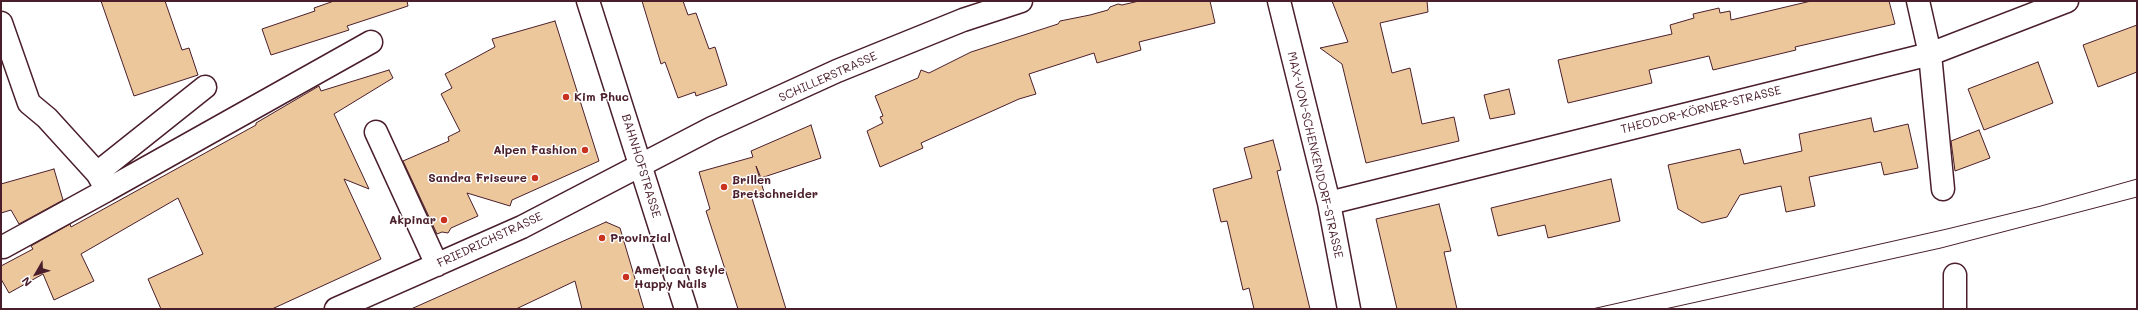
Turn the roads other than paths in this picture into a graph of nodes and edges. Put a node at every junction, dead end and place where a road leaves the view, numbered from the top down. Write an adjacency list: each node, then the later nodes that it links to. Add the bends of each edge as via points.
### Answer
1 (588, 1): 11 (street, BAHNHOFSTRASSE)
2 (1021, 1): 11 (street, SCHILLERSTRASSE, via 963,20 838,71 712,128)
3 (1279, 1): 14 (street, MAX-VON-SCHENKENDORF-STRASSE)
4 (1918, 1): 8 (street)
5 (2067, 1): 8 (street, THEODOR-KÖRNER-STRASSE)
6 (1, 23): 12 (street, via 29,103 47,118)
7 (371, 42): 12 (street)
8 (1930, 54): 13 (street); 14 (street, THEODOR-KÖRNER-STRASSE)
9 (205, 87): 12 (street)
10 (376, 132): 16 (street)
11 (640, 165): 16 (street, FRIEDRICHSTRASSE, via 522,227); 19 (street, BAHNHOFSTRASSE)
12 (102, 182): 15 (street)
13 (1943, 189)
14 (1329, 203): 20 (street, MAX-VON-SCHENKENDORF-STRASSE)
15 (3, 247)
16 (437, 265): 18 (street, FRIEDRICHSTRASSE)
17 (1955, 275): 21 (street)
18 (336, 309)
19 (686, 309)
20 (1349, 309)
21 (1955, 309)

